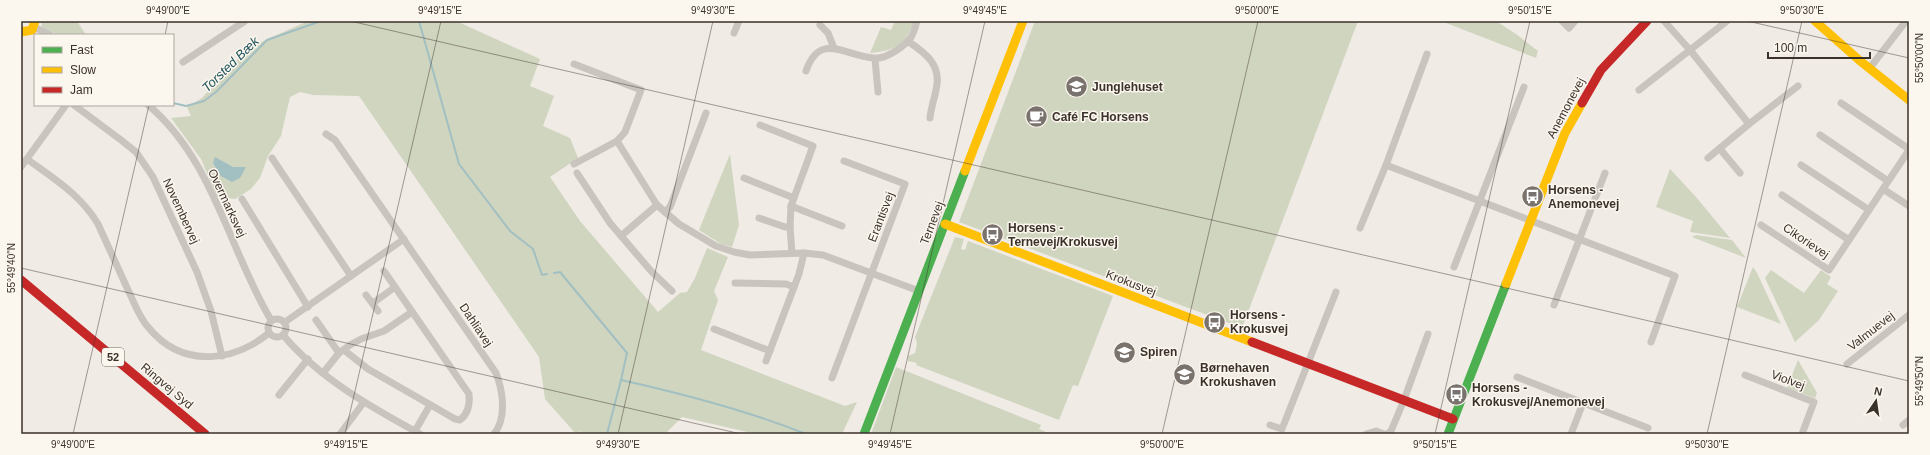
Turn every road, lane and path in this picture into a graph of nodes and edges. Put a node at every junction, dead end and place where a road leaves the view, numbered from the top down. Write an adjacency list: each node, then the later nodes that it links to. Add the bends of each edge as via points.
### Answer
1 (245, 21): 22 (street)
2 (739, 21): 15 (street)
3 (917, 21): 17 (street)
4 (1023, 21): 69 (main road, Ternevej)
5 (1562, 21): 6 (street, via 1569,28)
6 (1575, 21)
7 (1647, 21): 68 (main road, Anemonevej, via 1601,70 1575,114)
8 (1664, 21): 19 (street)
9 (1727, 21): 19 (street)
10 (1814, 21): 24 (main road)
11 (1902, 22): 24 (street)
12 (35, 24): 14 (main road, via 30,31); 16 (street)
13 (820, 25): 18 (street, via 828,33)
14 (22, 33)
15 (734, 33)
16 (49, 34)
17 (909, 42): 21 (street, via 894,52); 36 (street, via 926,53 937,70)
18 (834, 48): 21 (street); 25 (street, via 815,54)
19 (1690, 50): 28 (street); 37 (street)
20 (1427, 54): 50 (street)
21 (876, 59): 29 (street)
22 (183, 62)
23 (574, 64): 41 (street, via 641,90 628,128)
24 (1869, 68): 30 (main road)
25 (806, 71)
26 (1798, 86): 37 (street)
27 (1524, 87): 61 (street)
28 (1639, 90)
29 (878, 92)
30 (1909, 100)
31 (1841, 104): 43 (street, Cikorievej)
32 (65, 106): 46 (street)
33 (75, 106): 108 (street, Novembervej, via 136,152 153,178 197,272 211,311)
34 (149, 106): 98 (street, Overmarksvej, via 162,116 181,139 196,163 251,283)
35 (706, 112): 66 (street, via 670,207)
36 (930, 118)
37 (1749, 124): 42 (street)
38 (760, 125): 60 (street, via 813,146)
39 (326, 134): 75 (street, Dahliavej, via 335,140)
40 (1820, 135): 56 (street)
41 (617, 141): 48 (street); 62 (street)
42 (1720, 149): 45 (street); 54 (street)
43 (1909, 149): 56 (street, Cikorievej)
44 (272, 158): 83 (street)
45 (1708, 158)
46 (27, 159): 51 (street); 108 (street, via 78,197 89,209 142,318 153,334 169,346 185,353 203,357)
47 (844, 161): 82 (street, Erantisvej, via 905,184)
48 (574, 164)
49 (1801, 165): 65 (street)
50 (1386, 166): 61 (street); 73 (street)
51 (21, 167)
52 (577, 173): 74 (street, via 600,210)
53 (1605, 173): 76 (street)
54 (1740, 173)
55 (744, 178): 60 (street)
56 (1888, 181): 57 (street, Cikorievej)
57 (1883, 189): 64 (street); 65 (street, Cikorievej)
58 (1782, 195): 77 (street, Cikorievej)
59 (242, 198): 94 (street)
60 (794, 198): 63 (street)
61 (1480, 202): 68 (street); 80 (street)
62 (657, 205): 66 (street); 74 (street)
63 (791, 206): 71 (street); 72 (street)
64 (1909, 206)
65 (1869, 210): 77 (street, Cikorievej)
66 (665, 212): 78 (street, via 701,237 734,252 750,255)
67 (759, 218): 72 (street)
68 (1530, 220): 76 (street); 122 (main road, Anemonevej)
69 (945, 224): 89 (main road, Ternevej); 111 (main road, Krokusvej)
70 (1761, 224): 77 (street, Cikorievej, via 1829,270)
71 (842, 226)
72 (790, 227): 78 (street)
73 (1360, 228)
74 (621, 236): 88 (street, via 651,271)
75 (404, 238): 83 (street); 128 (street, Dahliavej, via 496,373 501,384 503,407)
76 (1579, 238): 93 (street); 105 (street, via 1675,276)
77 (1849, 240)
78 (792, 253): 79 (street)
79 (804, 253): 82 (street, via 823,255); 87 (street)
80 (1454, 267)
81 (384, 271): 86 (street)
82 (871, 273): 89 (street); 116 (street, Erantisvej)
83 (351, 276): 94 (street)
84 (21, 280): 129 (main road, Ringvej Syd / 52)
85 (735, 283): 87 (street, via 786,284)
86 (395, 287): 92 (street); 96 (street)
87 (794, 287): 106 (street)
88 (672, 290)
89 (919, 291): 131 (main road, Ternevej)
90 (1336, 292): 111 (street)
91 (366, 294): 92 (street)
92 (373, 303): 95 (street)
93 (1554, 305)
94 (308, 307): 100 (street)
95 (378, 311)
96 (412, 312): 107 (street, via 384,331 361,339); 121 (street, via 469,394 467,412 460,420)
97 (1909, 315): 112 (street, Valmuevej)
98 (272, 320): 100 (street, via 279,318); 102 (street, via 268,326)
99 (316, 320): 107 (street)
100 (285, 322): 104 (street, via 287,329)
101 (714, 329): 106 (street)
102 (269, 333): 104 (street, via 276,337); 108 (street, via 244,349)
103 (1428, 334): 118 (street)
104 (283, 335): 109 (street)
105 (1651, 342)
106 (770, 351): 110 (street)
107 (342, 352): 113 (street); 121 (street)
108 (222, 356)
109 (308, 359): 113 (street); 117 (street)
110 (766, 361)
111 (1309, 364): 118 (main road, Krokusvej); 124 (street, via 1282,429)
112 (1847, 364)
113 (323, 373): 119 (street)
114 (1745, 376): 137 (street, Violvej, via 1814,402)
115 (1517, 377): 120 (street)
116 (832, 378)
117 (279, 395)
118 (1404, 400): 122 (main road, Krokusvej); 134 (street, via 1391,431)
119 (364, 402): 127 (street); 130 (street)
120 (1583, 403): 126 (street); 136 (street)
121 (430, 405): 127 (street)
122 (1453, 419): 135 (main road, Anemonevej)
123 (1909, 420): 125 (street)
124 (1270, 425)
125 (1903, 425)
126 (1648, 428)
127 (418, 432)
128 (496, 433)
129 (205, 434)
130 (340, 434)
131 (864, 434)
132 (1366, 434): 133 (street, via 1376,431)
133 (1384, 434)
134 (1387, 434)
135 (1448, 434)
136 (1571, 434)
137 (1802, 434)

